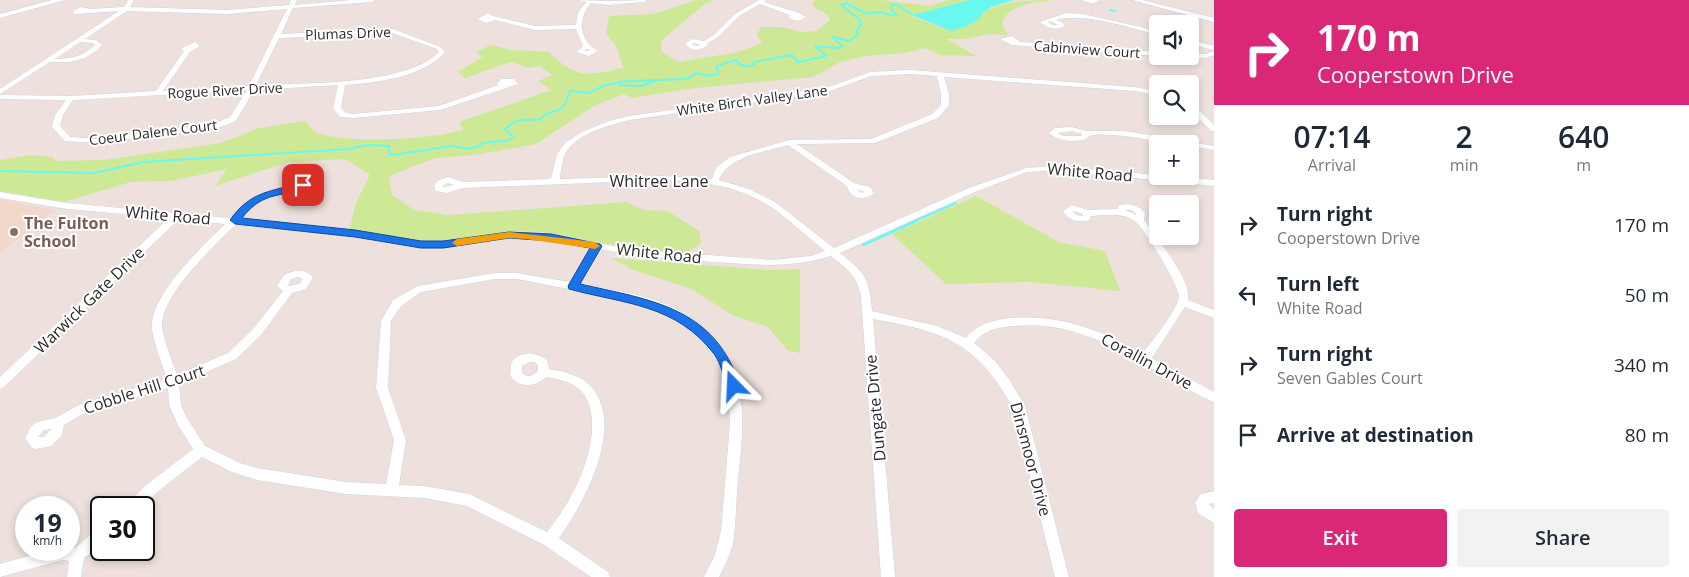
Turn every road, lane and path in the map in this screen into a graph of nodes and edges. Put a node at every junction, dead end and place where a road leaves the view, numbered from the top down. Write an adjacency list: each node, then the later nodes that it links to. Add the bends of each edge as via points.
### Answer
1 (61, 0): 17 (street)
2 (131, 0): 13 (street)
3 (372, 0): 12 (street)
4 (580, 0): 11 (street)
5 (644, 0): 11 (street)
6 (1084, 0): 7 (street)
7 (1096, 0)
8 (1135, 0): 10 (street)
9 (761, 1): 15 (street); 27 (street, via 737,15)
10 (1142, 1): 18 (street)
11 (589, 2): 22 (street, via 580,14)
12 (293, 3): 13 (street, via 214,12); 24 (street)
13 (126, 9): 14 (street); 25 (street)
14 (88, 10)
15 (793, 14)
16 (1214, 15): 18 (street)
17 (0, 16)
18 (1203, 17): 21 (street)
19 (493, 18): 22 (street, via 535,28)
20 (1054, 20): 23 (street, via 1083,16)
21 (1214, 20)
22 (577, 27): 29 (street)
23 (1149, 31)
24 (278, 36): 32 (street, Plumas Drive, via 393,31 440,48); 40 (street)
25 (80, 40): 36 (street); 36 (street, via 94,41 99,45 79,58)
26 (1017, 42): 33 (street, Cabinview Court)
27 (704, 43)
28 (1199, 44): 30 (street)
29 (586, 46)
30 (1214, 48)
31 (188, 50): 43 (street)
32 (442, 52): 38 (street, Rogue River Drive, via 433,60 390,77)
33 (1149, 53)
34 (1214, 53): 35 (street)
35 (1199, 56)
36 (49, 60): 42 (street)
37 (940, 75): 41 (street, White Birch Valley Lane); 50 (street, via 945,105 935,116 863,142); 54 (street, White Birch Valley Lane, via 878,72 827,90 611,123 584,134 563,151)
38 (342, 84): 39 (street, via 337,109 344,115 354,116 440,108); 40 (street, Rogue River Drive)
39 (502, 86)
40 (250, 88): 43 (street, Rogue River Drive); 45 (street, Coeur Dalene Court, via 233,119 228,122 96,141 68,138 56,126)
41 (1149, 91)
42 (0, 92)
43 (158, 93): 45 (street, Rogue River Drive)
44 (0, 97): 45 (street, Rogue River Drive)
45 (71, 98)
46 (1199, 114): 47 (street)
47 (1214, 129)
48 (1087, 133): 49 (street)
49 (1149, 137)
50 (788, 142): 53 (street, via 733,159 719,170); 56 (street)
51 (1199, 146): 52 (street)
52 (1214, 148)
53 (715, 181): 54 (street, Whitree Lane, via 663,178); 64 (street, Whitree Lane, via 758,195)
54 (556, 182): 57 (street, Whitree Lane)
55 (1214, 183): 64 (street, White Road, via 1055,168 1031,169 996,180)
56 (851, 184)
57 (462, 185)
58 (300, 188): 62 (street, via 258,198)
59 (0, 195): 61 (street, White Road, via 67,206)
60 (1087, 213): 67 (street, via 1120,212 1140,220 1174,270 1184,291)
61 (178, 215): 62 (street, White Road); 74 (street, Warwick Gate Drive)
62 (235, 220): 63 (street, White Road, via 355,233 421,245 509,235 551,237); 73 (street, via 184,272 160,309 157,327)
63 (596, 246): 64 (street, White Road, via 668,256 773,263 810,260); 65 (street)
64 (834, 252): 68 (street, Dungate Drive, via 857,272 864,286)
65 (574, 286): 78 (street, via 517,276 495,276 424,287 397,302 386,321 382,388 400,440); 90 (street, via 651,304 674,314 706,337 728,369 736,407 734,456 726,543)
66 (289, 290): 73 (street, Cobble Hill Court, via 245,346 214,366)
67 (1183, 302): 69 (street); 71 (street)
68 (867, 314): 70 (street, Dinsmoor Drive, via 928,326); 91 (street, Dungate Drive)
69 (1214, 314)
70 (968, 343): 71 (street, Corallin Drive, via 974,333 986,328 1017,320 1036,320 1095,333); 92 (street, Dinsmoor Drive, via 999,373 1019,406)
71 (1144, 359): 75 (street, Corallin Drive)
72 (544, 372): 82 (street, via 569,378 583,386 598,412 598,428 587,475 576,502)
73 (173, 382): 76 (street, Cobble Hill Court, via 85,407); 77 (street, via 175,405)
74 (0, 384)
75 (1214, 396)
76 (58, 422)
77 (201, 450): 78 (street, via 257,474 346,488); 79 (street)
78 (392, 490): 82 (street, via 469,500)
79 (144, 496)
80 (1214, 498): 81 (street, via 1206,498 1202,502 1203,509)
81 (1214, 517)
82 (550, 540): 89 (street)
83 (90, 544): 84 (street)
84 (80, 552)
85 (35, 561): 87 (street)
86 (76, 561): 88 (street)
87 (0, 571)
88 (74, 577)
89 (603, 577)
90 (711, 577)
91 (888, 577)
92 (1062, 577)

